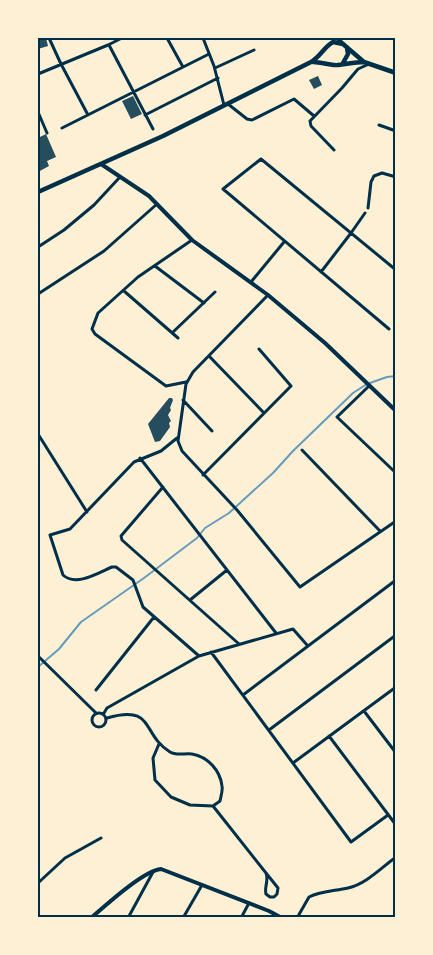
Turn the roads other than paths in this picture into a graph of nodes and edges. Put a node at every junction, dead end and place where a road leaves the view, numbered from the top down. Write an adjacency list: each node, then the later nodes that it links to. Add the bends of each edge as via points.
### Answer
1 (49, 38): 16 (street)
2 (122, 38): 8 (street)
3 (167, 38): 19 (street)
4 (203, 38): 12 (street)
5 (330, 38): 7 (street)
6 (337, 38): 9 (street)
7 (329, 44): 9 (main road); 11 (main road)
8 (109, 45): 16 (street); 25 (street)
9 (345, 45): 15 (main road); 18 (main road, via 348,54)
10 (254, 50): 20 (street)
11 (325, 50): 13 (main road); 17 (main road)
12 (209, 54): 19 (street); 20 (street)
13 (311, 62): 17 (main road); 26 (main road)
14 (351, 62): 15 (main road); 18 (main road); 21 (street)
15 (367, 63): 21 (street); 22 (main road)
16 (61, 64): 23 (street); 28 (street)
17 (330, 64): 18 (main road)
18 (342, 64)
19 (183, 67): 25 (street)
20 (215, 68): 24 (street)
21 (358, 69): 30 (street)
22 (396, 73)
23 (38, 74)
24 (218, 78): 26 (street); 29 (street)
25 (133, 92): 28 (street); 29 (street)
26 (226, 105): 30 (street, via 252,120 294,99); 37 (main road)
27 (38, 112): 35 (street)
28 (88, 115): 32 (street)
29 (145, 115): 33 (street)
30 (314, 116): 36 (street, via 310,126)
31 (379, 125): 34 (street)
32 (62, 128)
33 (153, 130)
34 (396, 130)
35 (47, 133)
36 (334, 150)
37 (101, 164): 38 (street); 40 (main road)
38 (120, 177): 41 (street); 47 (street, via 94,205)
39 (396, 177): 42 (street, via 382,173 374,176)
40 (38, 192)
41 (157, 204): 45 (street); 54 (street, via 104,251)
42 (368, 208)
43 (365, 212): 44 (street)
44 (351, 233): 46 (street, via 261,159 223,190); 49 (street); 50 (street)
45 (192, 240): 48 (street); 51 (street)
46 (284, 242): 50 (street); 51 (street)
47 (38, 247)
48 (155, 266): 52 (street); 56 (street)
49 (396, 270)
50 (320, 272): 57 (street)
51 (251, 282): 55 (street)
52 (124, 291): 58 (street); 62 (street, via 98,313 92,329 166,386)
53 (215, 292): 56 (street)
54 (38, 294)
55 (268, 295): 61 (street); 63 (street)
56 (204, 303): 58 (street)
57 (390, 329)
58 (172, 333): 59 (street)
59 (178, 338)
60 (259, 349): 66 (street, via 290,386)
61 (208, 356): 62 (street); 66 (street)
62 (187, 382): 64 (street)
63 (369, 386): 65 (street); 72 (street, via 337,417)
64 (183, 400): 67 (street); 69 (street)
65 (396, 411)
66 (264, 413): 73 (street)
67 (212, 430)
68 (38, 434): 75 (street)
69 (177, 440): 71 (street, via 162,451); 73 (street, via 182,451)
70 (302, 450): 77 (street)
71 (140, 458): 74 (street); 75 (street)
72 (396, 473)
73 (203, 475): 77 (street, via 237,510 300,587)
74 (162, 487): 78 (street); 80 (street, via 121,536)
75 (87, 512): 81 (street, via 70,529 50,535 64,575 68,580 77,581 116,568 133,580 143,607)
76 (396, 521): 77 (street)
77 (380, 532)
78 (227, 570): 80 (street); 82 (street)
79 (396, 580): 85 (street)
80 (190, 600): 84 (street)
81 (154, 616): 88 (street); 90 (street)
82 (277, 634): 84 (street); 85 (street, via 293,629)
83 (396, 635): 96 (street)
84 (240, 644): 86 (street)
85 (307, 645): 91 (street)
86 (211, 652): 88 (street); 91 (street)
87 (38, 656): 93 (street)
88 (198, 656): 94 (street, via 107,708)
89 (396, 687): 92 (street)
90 (96, 690)
91 (243, 695): 96 (street)
92 (364, 711): 97 (street); 99 (street)
93 (96, 713): 94 (street); 95 (street, via 91,719 97,727 102,727)
94 (104, 713): 95 (street)
95 (107, 718): 98 (street, via 136,715 142,718)
96 (268, 730): 100 (street)
97 (329, 736): 100 (street); 102 (street)
98 (159, 744): 101 (street, via 153,758 155,780 171,797 190,805); 101 (street, via 172,754 192,754 206,759 217,771 222,786 220,801)
99 (396, 753)
100 (293, 763): 102 (street, via 351,842)
101 (213, 806): 107 (street)
102 (388, 815): 103 (street)
103 (396, 825)
104 (101, 838): 108 (street, via 65,858)
105 (396, 857): 116 (street, via 350,888 309,897)
106 (153, 871): 109 (street, via 165,870); 111 (street); 112 (street)
107 (266, 873): 107 (street, via 266,894 270,898 277,894 278,888)
108 (38, 883)
109 (202, 885): 110 (street); 113 (street)
110 (249, 903): 114 (street); 115 (street)
111 (91, 918)
112 (128, 918)
113 (183, 918)
114 (241, 918)
115 (282, 918)
116 (297, 918)

